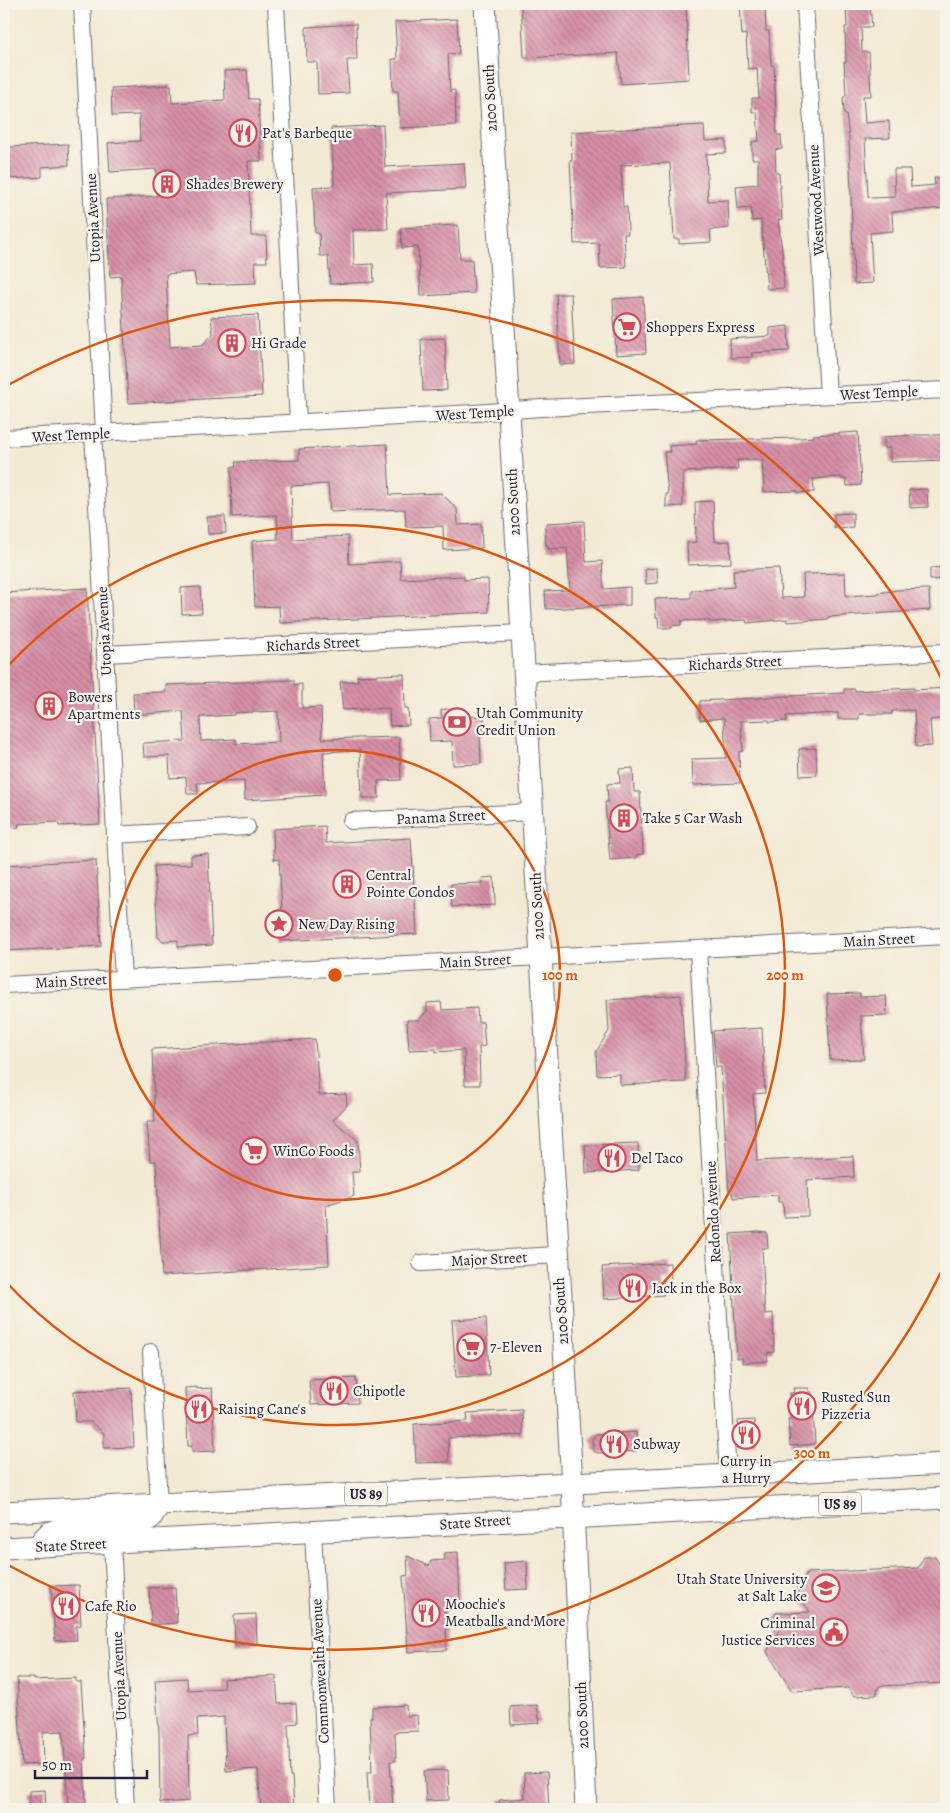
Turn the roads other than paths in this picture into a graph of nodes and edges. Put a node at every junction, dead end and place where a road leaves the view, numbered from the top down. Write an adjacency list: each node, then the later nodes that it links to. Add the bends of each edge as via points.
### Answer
1 (82, 4): 9 (street, Utopia Avenue)
2 (276, 4): 8 (street)
3 (485, 4): 7 (main road, 2100 South)
4 (805, 4): 6 (street, Westwood Avenue)
5 (946, 390): 6 (street, West Temple)
6 (828, 395): 7 (street, West Temple)
7 (508, 411): 8 (street, West Temple); 11 (main road, 2100 South)
8 (298, 422): 9 (street, West Temple)
9 (99, 433): 10 (street, West Temple); 13 (street, Utopia Avenue)
10 (4, 438)
11 (521, 634): 13 (street, Richards Street); 14 (main road, 2100 South)
12 (946, 652): 14 (street, Richards Street)
13 (105, 654): 18 (street, Utopia Avenue)
14 (523, 672): 15 (main road, 2100 South)
15 (532, 812): 16 (street, Panama Street); 21 (main road, 2100 South)
16 (351, 821)
17 (247, 827): 18 (street)
18 (115, 835): 22 (street, Utopia Avenue)
19 (946, 936): 20 (street, Main Street)
20 (698, 949): 21 (street, Main Street); 28 (street, Redondo Avenue)
21 (540, 957): 22 (street, Main Street); 24 (main road, 2100 South)
22 (123, 979): 23 (street, Main Street)
23 (4, 985)
24 (557, 1255): 25 (street, Major Street); 29 (main road, 2100 South)
25 (422, 1263)
26 (151, 1352): 31 (street)
27 (946, 1464): 28 (main road, US 89)
28 (728, 1476): 29 (main road, US 89)
29 (572, 1484): 31 (main road, US 89); 33 (main road, 2100 South)
30 (946, 1498): 33 (main road, State Street / US 89)
31 (159, 1505): 32 (main road, US 89); 36 (main road, via 146,1521 67,1527 50,1532)
32 (4, 1512)
33 (573, 1517): 34 (main road, State Street / US 89); 40 (main road, 2100 South)
34 (313, 1532): 35 (main road, State Street / US 89); 39 (street, Commonwealth Avenue)
35 (112, 1542): 36 (main road, State Street / US 89); 38 (street, Utopia Avenue)
36 (40, 1546): 37 (main road, State Street / US 89)
37 (4, 1548)
38 (126, 1809)
39 (328, 1809)
40 (586, 1809)

